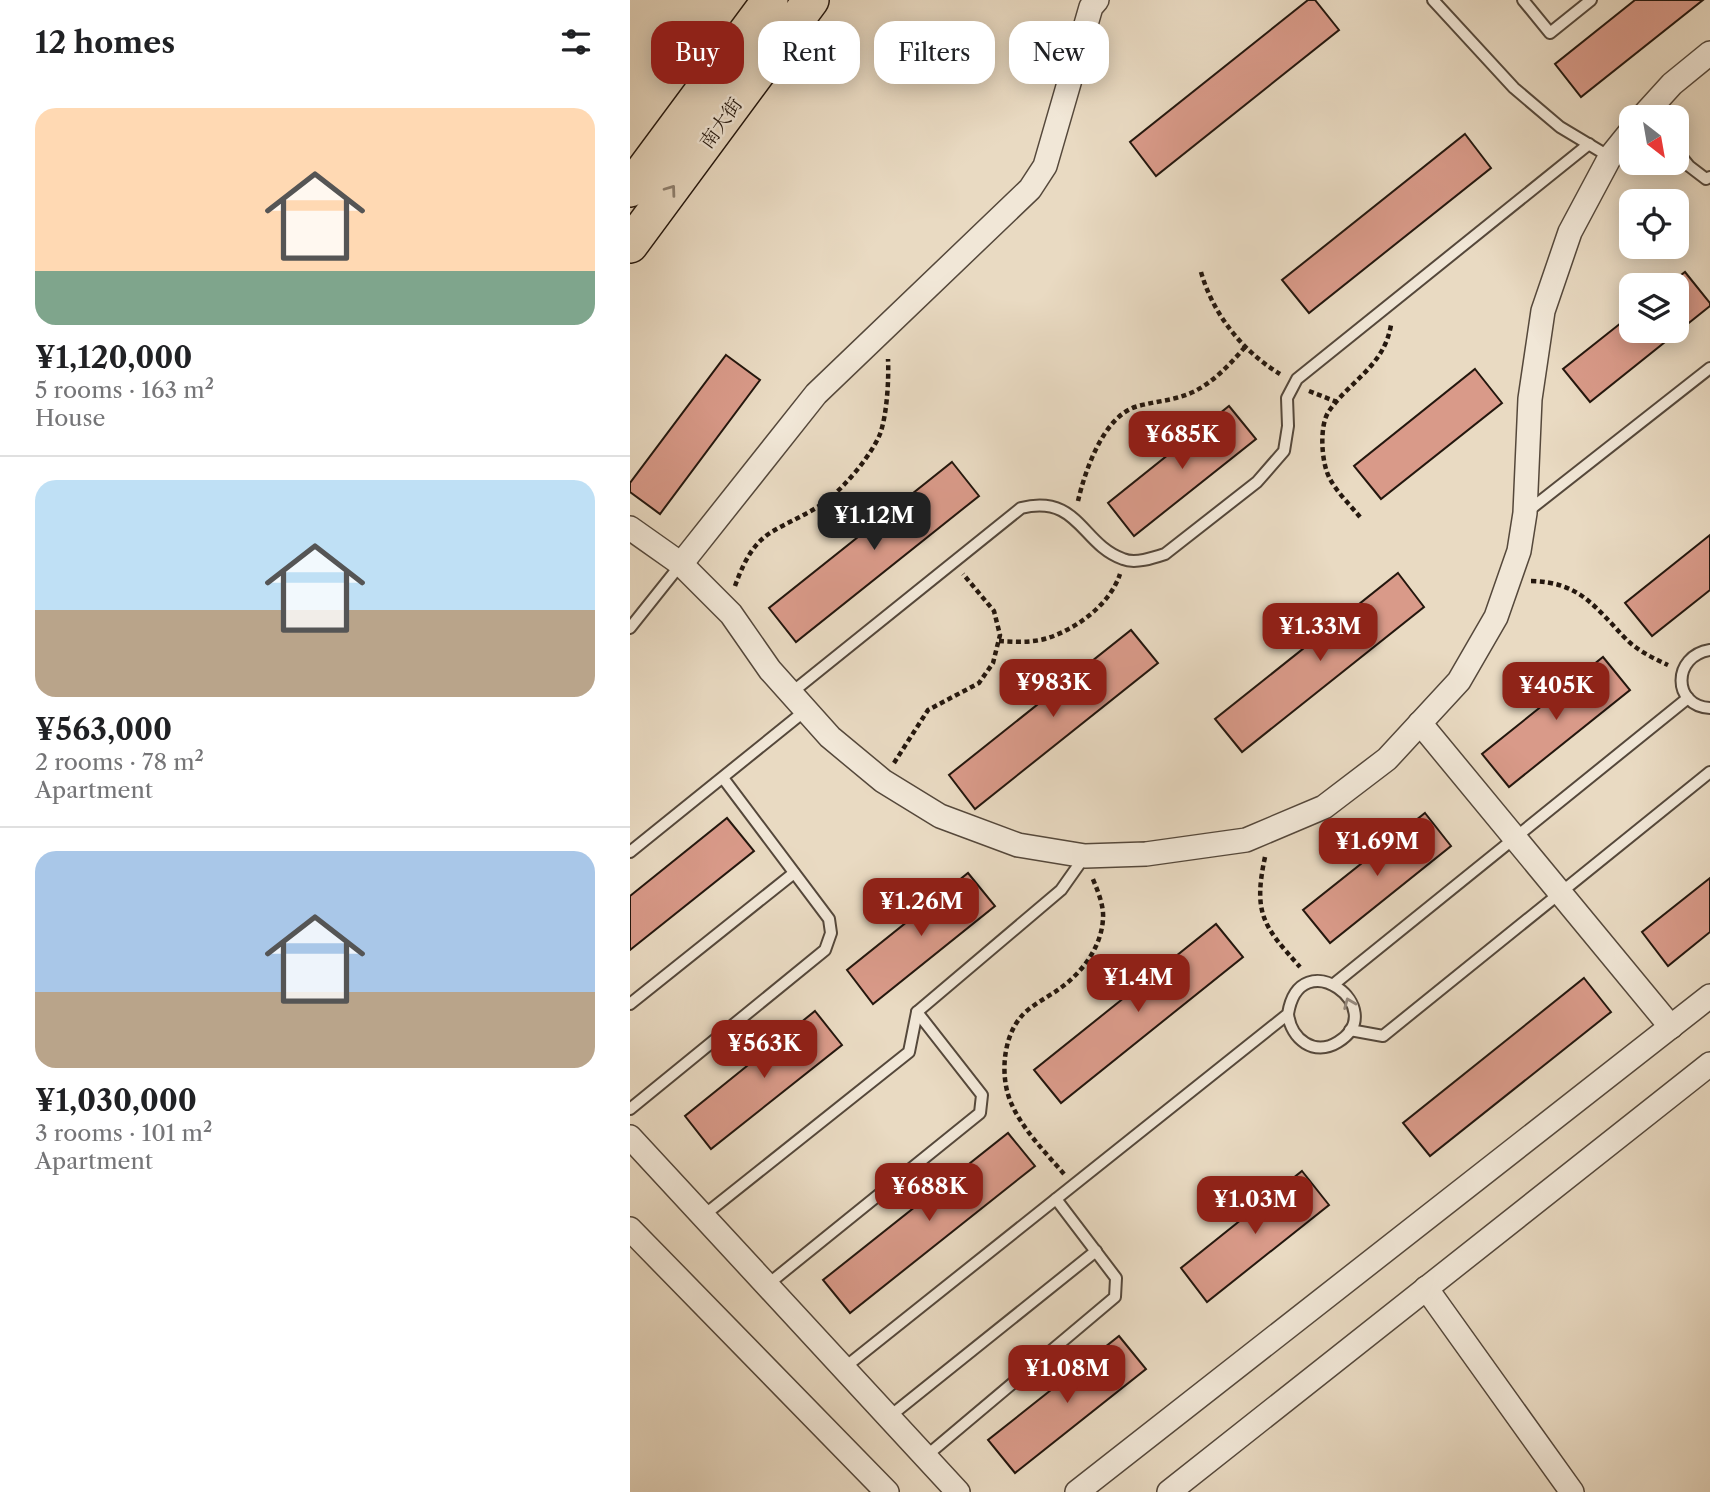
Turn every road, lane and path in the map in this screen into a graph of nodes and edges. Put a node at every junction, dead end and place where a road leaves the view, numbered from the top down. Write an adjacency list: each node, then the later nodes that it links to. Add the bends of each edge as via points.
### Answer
1 (770, 0): 14 (main road, 南大街)
2 (811, 0): 15 (main road, 南大街, one-way to 2)
3 (1097, 0): 18 (street, via 1091,7 1045,166 1030,189)
4 (1433, 0): 9 (lane, via 1514,88 1560,127)
5 (1523, 0): 6 (lane, via 1550,33)
6 (1591, 0)
7 (1710, 53): 8 (street, via 1672,84)
8 (1656, 105)
9 (1589, 144): 11 (lane); 17 (lane)
10 (1619, 145): 11 (street)
11 (1610, 156): 23 (street, via 1570,232 1543,311 1530,399)
12 (1689, 166): 13 (lane, via 1706,179)
13 (1710, 177)
14 (630, 190)
15 (630, 245)
16 (1201, 272): 19 (path, via 1208,295)
17 (1395, 300): 21 (lane); 22 (path, via 1381,356)
18 (887, 327): 29 (street, via 816,394); 31 (path, via 889,378 879,434 856,471 830,498 767,534 746,559)
19 (1246, 346): 21 (path, via 1268,367); 25 (path, via 1226,370 1194,391 1133,408 1112,426 1096,447 1083,479)
20 (1710, 368): 23 (lane)
21 (1295, 383): 22 (path); 27 (lane, via 1287,398 1284,451 1257,482 1165,554)
22 (1337, 402): 24 (path, via 1327,412 1324,461 1330,479)
23 (1525, 513): 30 (street, via 1520,551)
24 (1360, 517)
25 (1075, 520): 27 (lane); 28 (lane, via 1058,508 1038,504 1021,508)
26 (630, 528): 29 (street)
27 (1124, 560): 33 (path, via 1116,585 1097,609 1074,626 1047,638)
28 (953, 563): 33 (path, via 994,611); 37 (lane)
29 (681, 564): 31 (street); 32 (lane)
30 (1509, 580): 35 (path, via 1548,581 1571,588 1635,646); 39 (street, via 1496,617 1460,681)
31 (726, 609): 37 (street)
32 (630, 628)
33 (998, 641): 42 (path, via 993,663 979,683 928,710)
34 (1710, 650): 35 (lane, via 1692,656)
35 (1682, 671): 36 (lane)
36 (1688, 698): 38 (lane); 44 (lane)
37 (799, 702): 41 (lane); 42 (street, via 830,737)
38 (1708, 711)
39 (1420, 723): 43 (street, via 1387,759 1324,807); 44 (street)
40 (1710, 772): 48 (lane)
41 (723, 778): 45 (lane); 47 (lane)
42 (883, 781): 46 (street, via 940,816 1018,845)
43 (1277, 827): 46 (street, via 1246,840); 49 (path, via 1259,885 1261,915 1278,943)
44 (1515, 837): 48 (street); 50 (lane)
45 (630, 852)
46 (1083, 859): 53 (lane, via 1061,890); 60 (path, via 1098,892 1103,918 1098,941 1084,967 1020,1016 1011,1034 1004,1074 1010,1102 1021,1123)
47 (794, 873): 52 (lane); 58 (lane, via 829,919 831,933 825,950)
48 (1560, 893): 55 (street); 56 (lane, via 1383,1036)
49 (1313, 982): 50 (lane); 54 (lane, via 1295,994)
50 (1334, 984): 56 (lane, one-way to 50, via 1354,1009)
51 (1710, 996): 55 (street)
52 (630, 1004)
53 (917, 1012): 62 (lane, via 909,1052); 65 (lane, via 982,1095 980,1113)
54 (1288, 1014): 56 (lane, via 1294,1034 1312,1046 1333,1045); 60 (lane)
55 (1671, 1027): 72 (street)
56 (1350, 1030)
57 (1710, 1064): 66 (street)
58 (630, 1109)
59 (630, 1137): 62 (street)
60 (1073, 1185): 61 (lane)
61 (1056, 1199): 64 (lane); 67 (lane)
62 (703, 1216): 65 (street)
63 (630, 1229): 70 (street)
64 (1096, 1251): 68 (lane); 69 (lane, via 1116,1278 1115,1297)
65 (767, 1285): 67 (street)
66 (1426, 1288): 73 (street); 74 (street)
67 (844, 1368): 68 (street)
68 (889, 1417): 69 (street)
69 (925, 1457): 71 (street)
70 (887, 1492)
71 (958, 1492)
72 (1077, 1492)
73 (1169, 1492)
74 (1572, 1492)

